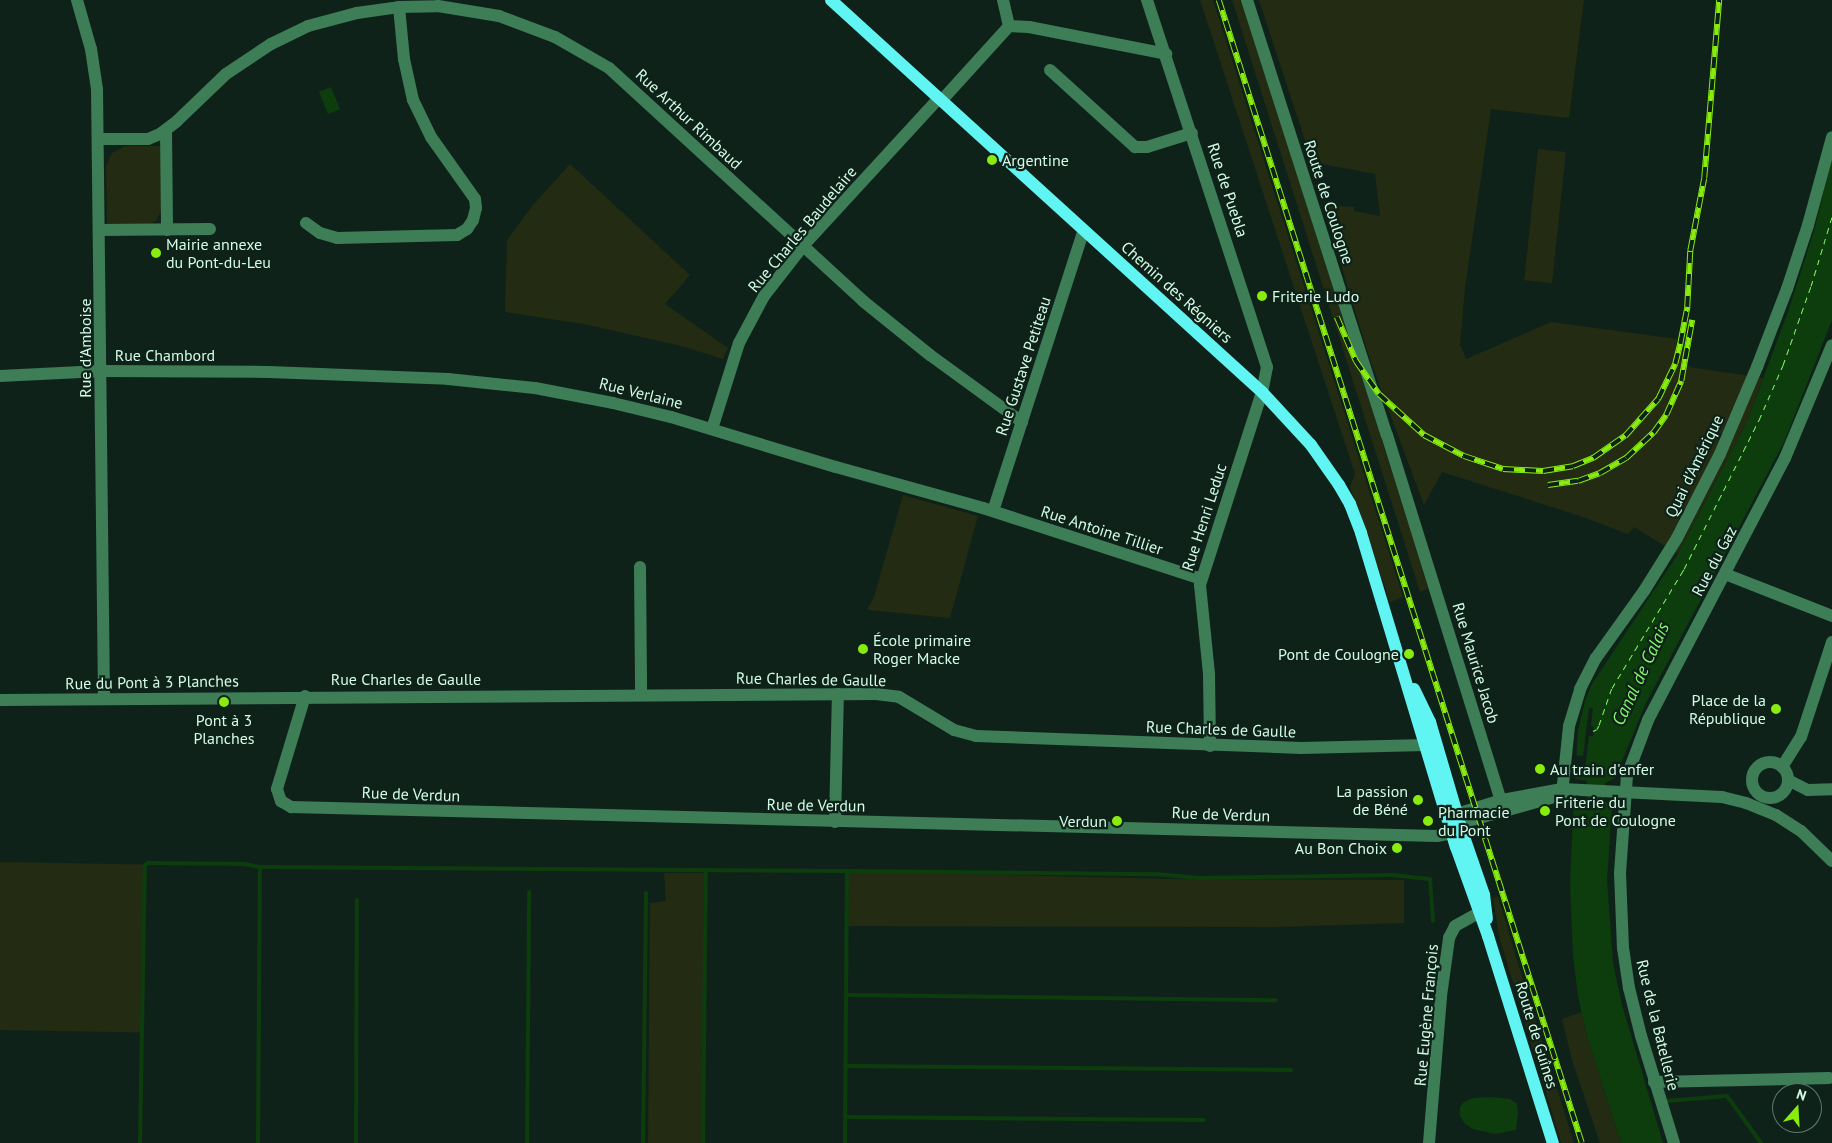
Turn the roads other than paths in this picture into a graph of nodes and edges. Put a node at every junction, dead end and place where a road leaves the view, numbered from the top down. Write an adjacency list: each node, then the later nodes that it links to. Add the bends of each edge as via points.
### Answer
1 (77, 0): 14 (street, Rue d'Amboise, via 95,69)
2 (831, 0): 10 (main road, Chemin des Régniers)
3 (1003, 0): 7 (street)
4 (1148, 0): 8 (street, Rue de Puebla)
5 (1247, 0): 29 (street, Route de Coulogne)
6 (399, 7): 11 (street, Rue Arthur Rimbaud, via 337,18 299,30 271,44 226,74); 15 (street, via 404,59 413,100 431,137 473,194 476,208 473,220 457,235 337,238 320,233); 20 (street, Rue Arthur Rimbaud, via 438,6 499,16 549,34 593,58 639,94)
7 (1009, 26): 8 (street, via 1029,27); 10 (street, Rue Charles Baudelaire)
8 (1166, 54): 12 (street, Rue de Puebla)
9 (1050, 70): 12 (street, via 1135,147 1147,147)
10 (940, 99): 19 (main road, Chemin des Régniers); 20 (street, Rue Charles Baudelaire)
11 (166, 130): 14 (street, via 148,139); 18 (street)
12 (1192, 133): 25 (street, Rue de Puebla, via 1265,361)
13 (1832, 137): 47 (street, Quai d'Amérique, via 1787,289 1717,461 1659,568 1596,658 1582,684 1569,726)
14 (98, 139): 17 (street, Rue d'Amboise)
15 (306, 223)
16 (210, 229): 18 (street)
17 (100, 230): 18 (street); 22 (street, Rue d'Amboise)
18 (167, 230)
19 (1084, 230): 25 (main road, Chemin des Régniers); 26 (street, Rue Gustave Petiteau)
20 (803, 246): 26 (street, Rue Arthur Rimbaud, via 850,290 920,347); 27 (street, Rue Charles Baudelaire, via 770,286 748,323)
21 (1832, 345): 31 (street, Rue du Gaz, via 1785,458)
22 (101, 371): 23 (street, Rue Chambord); 24 (street, Rue Chambord); 39 (street, Rue d'Amboise)
23 (269, 372): 27 (street, Rue Verlaine, via 408,376 516,386 626,405)
24 (0, 376)
25 (1262, 392): 32 (street, Rue Henri Leduc); 35 (main road, Chemin des Régniers, via 1311,444 1350,504)
26 (1022, 422): 28 (street, Rue Gustave Petiteau)
27 (712, 429): 28 (street, Rue Verlaine)
28 (993, 512): 32 (street, Rue Antoine Tillier)
29 (1416, 527): 51 (street, Rue Maurice Jacob)
30 (640, 567): 36 (street)
31 (1725, 574): 33 (street); 48 (street, Rue du Gaz, via 1644,729)
32 (1201, 578): 42 (street, Rue Henri Leduc, via 1209,674)
33 (1832, 616)
34 (1832, 642): 43 (street, via 1801,737)
35 (1406, 674): 41 (main road, Chemin des Régniers); 53 (main road, Chemin des Régniers, via 1428,716)
36 (641, 694): 37 (street, Rue Charles de Gaulle); 38 (street, Rue Charles de Gaulle)
37 (838, 694): 42 (street, Rue Charles de Gaulle, via 899,697 954,730 969,735); 52 (street)
38 (305, 696): 39 (street, Rue du Pont à 3 Planches); 52 (street, Rue de Verdun, via 278,789 281,801 291,806)
39 (104, 699): 40 (street, Rue du Pont à 3 Planches)
40 (0, 700)
41 (1426, 745): 42 (street, Rue Charles de Gaulle, via 1314,749); 53 (main road, Chemin des Régniers)
42 (1210, 746)
43 (1782, 767): 44 (street); 45 (street, via 1772,762 1761,764 1752,776)
44 (1788, 780): 46 (street, via 1808,790); 50 (street, via 1782,793)
45 (1753, 787): 49 (street); 50 (street)
46 (1832, 789)
47 (1562, 792): 48 (street, Rue de Verdun, via 1576,789); 51 (street, Rue de Verdun)
48 (1619, 792): 49 (street); 58 (street, Rue de la Batellerie, via 1621,930 1629,988)
49 (1722, 797): 54 (street, via 1765,809)
50 (1766, 798): 54 (street)
51 (1503, 805): 53 (street, Rue de Verdun)
52 (835, 822): 53 (street, Rue de Verdun, via 1418,836)
53 (1455, 824): 56 (main road, Route de Guînes, via 1484,895)
54 (1801, 831): 55 (street)
55 (1832, 861)
56 (1482, 911): 59 (street, Rue Eugène François, via 1456,926 1449,938); 60 (main road, Route de Guînes)
57 (1829, 1078): 58 (street)
58 (1654, 1082): 61 (street, Rue de la Batellerie)
59 (1429, 1143)
60 (1553, 1143)
61 (1674, 1143)

